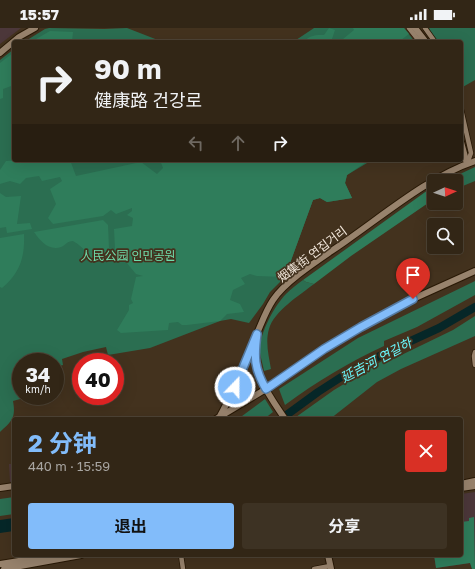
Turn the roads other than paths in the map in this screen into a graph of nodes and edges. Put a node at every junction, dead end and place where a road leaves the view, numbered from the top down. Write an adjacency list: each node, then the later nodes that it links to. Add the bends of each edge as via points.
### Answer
1 (34, 28): 5 (main road)
2 (409, 28): 6 (street)
3 (415, 28): 7 (main road)
4 (425, 28): 8 (street)
5 (15, 40)
6 (418, 40)
7 (424, 40)
8 (434, 40)
9 (12, 43): 10 (main road)
10 (0, 53)
11 (463, 118): 15 (street, via 471,153)
12 (463, 149): 15 (main road)
13 (463, 158): 15 (street)
14 (475, 161): 15 (main road, 烟集街 연집거리)
15 (467, 164): 17 (main road, 烟集街 연집거리, via 416,192 288,283 274,299)
16 (475, 271): 20 (main road, via 413,299 355,331)
17 (257, 334): 20 (main road, via 256,364); 21 (main road, 烟集街 연집거리, via 231,396)
18 (475, 352): 19 (street)
19 (475, 365)
20 (266, 389): 22 (main road); 23 (main road)
21 (219, 417)
22 (220, 417)
23 (284, 417)
24 (475, 482): 25 (main road)
25 (463, 484)
26 (12, 486): 28 (main road)
27 (475, 486): 29 (main road)
28 (0, 488)
29 (463, 488)
30 (50, 557): 35 (main road)
31 (70, 557): 35 (main road)
32 (181, 557): 37 (street)
33 (328, 557): 36 (main road)
34 (0, 564): 35 (main road)
35 (17, 567)
36 (330, 568): 38 (street)
37 (183, 569)
38 (314, 569)

